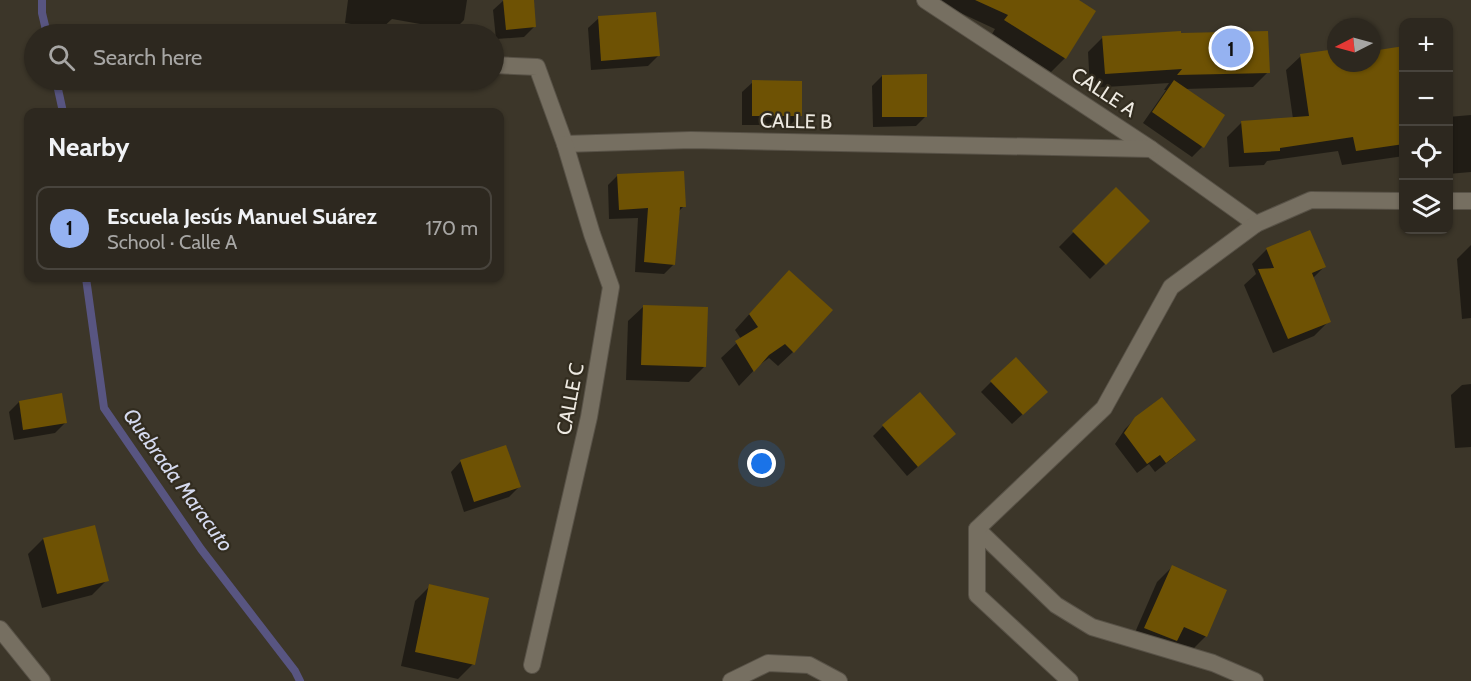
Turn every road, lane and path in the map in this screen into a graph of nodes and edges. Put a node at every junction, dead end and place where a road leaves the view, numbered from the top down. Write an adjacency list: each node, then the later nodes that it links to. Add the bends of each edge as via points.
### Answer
1 (926, 0): 4 (street, CALLE A)
2 (504, 65): 3 (street, via 537,67)
3 (565, 144): 4 (street, CALLE B, via 690,140); 11 (street, CALLE C, via 611,287 590,417)
4 (1151, 148): 8 (street, CALLE A)
5 (1399, 201): 8 (street, via 1311,201)
6 (1453, 201): 7 (street)
7 (1471, 201)
8 (1256, 224): 9 (street, via 1171,287 1104,408)
9 (977, 529): 15 (street, via 977,595); 16 (street, via 1056,605 1092,627 1213,663)
10 (0, 629): 12 (street)
11 (532, 664)
12 (42, 681)
13 (732, 681): 14 (street, via 768,663 809,665)
14 (839, 681)
15 (1070, 681)
16 (1255, 681)

